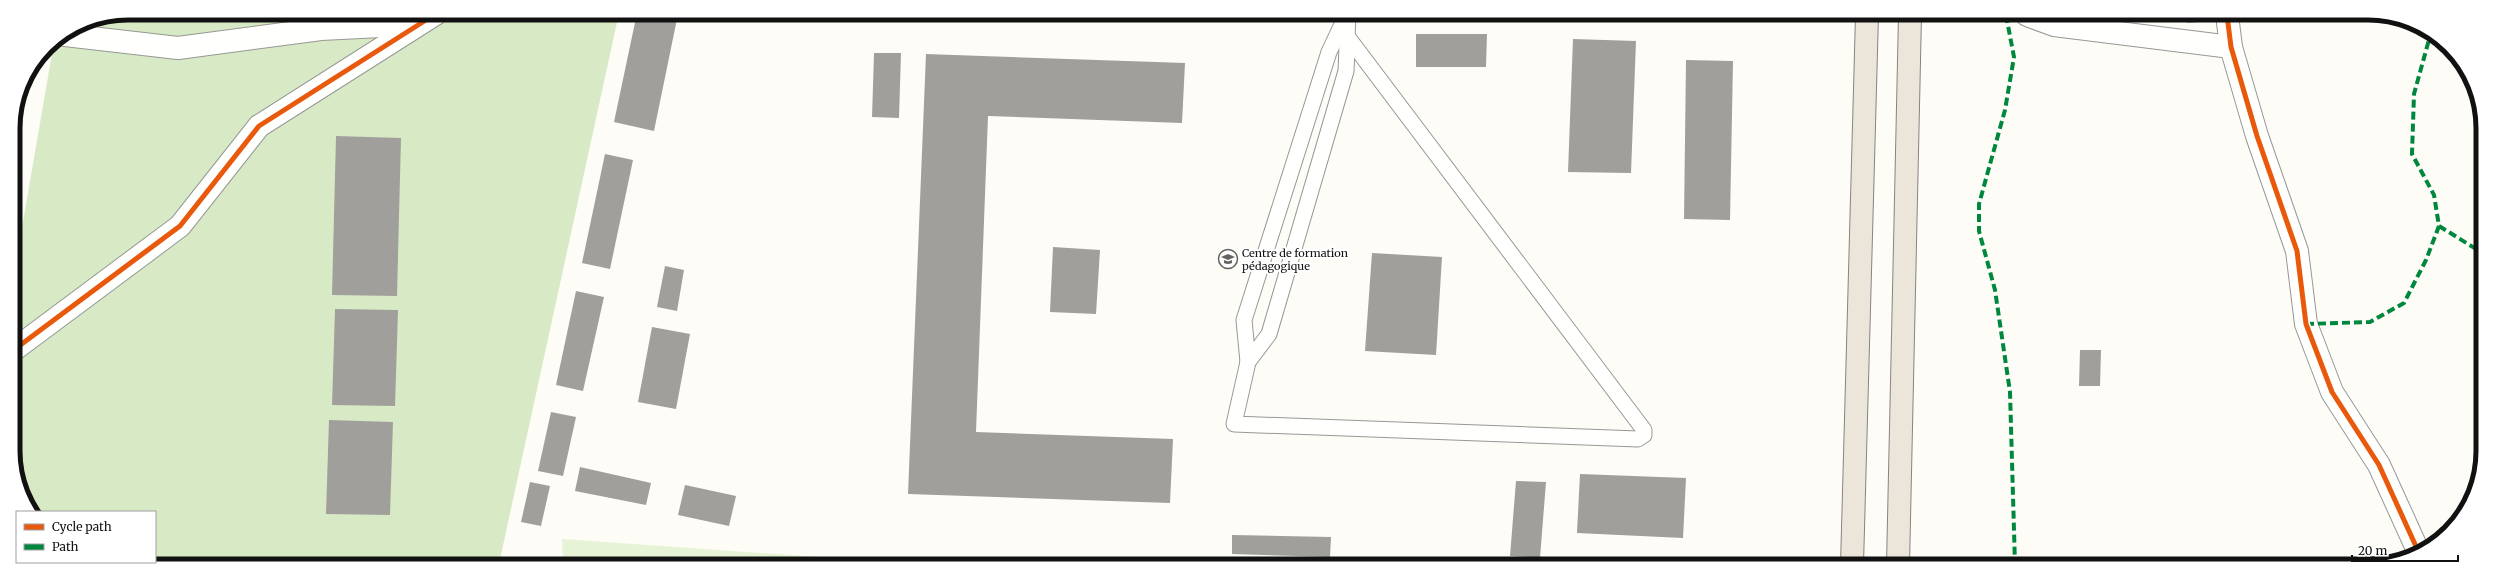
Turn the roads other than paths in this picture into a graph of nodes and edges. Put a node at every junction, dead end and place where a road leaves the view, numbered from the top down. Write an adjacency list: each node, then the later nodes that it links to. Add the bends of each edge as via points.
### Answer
1 (405, 20): 9 (street, via 381,26 321,29 178,48)
2 (426, 20): 12 (street, via 259,126 180,226)
3 (1344, 20): 13 (lane, via 1329,52 1244,320)
4 (1347, 20): 10 (lane)
5 (1867, 20): 15 (highway)
6 (1910, 20): 16 (highway)
7 (2040, 20): 11 (street, via 2054,25)
8 (2228, 20): 11 (street)
9 (72, 36)
10 (1347, 36): 13 (lane, via 1346,71 1269,334); 13 (lane, via 1644,430 1644,435 1638,439 1234,424)
11 (2232, 47): 14 (street, via 2257,136 2297,251 2306,324 2332,392 2379,464)
12 (20, 345)
13 (1248, 362)
14 (2417, 548)
15 (1852, 559)
16 (1898, 559)

